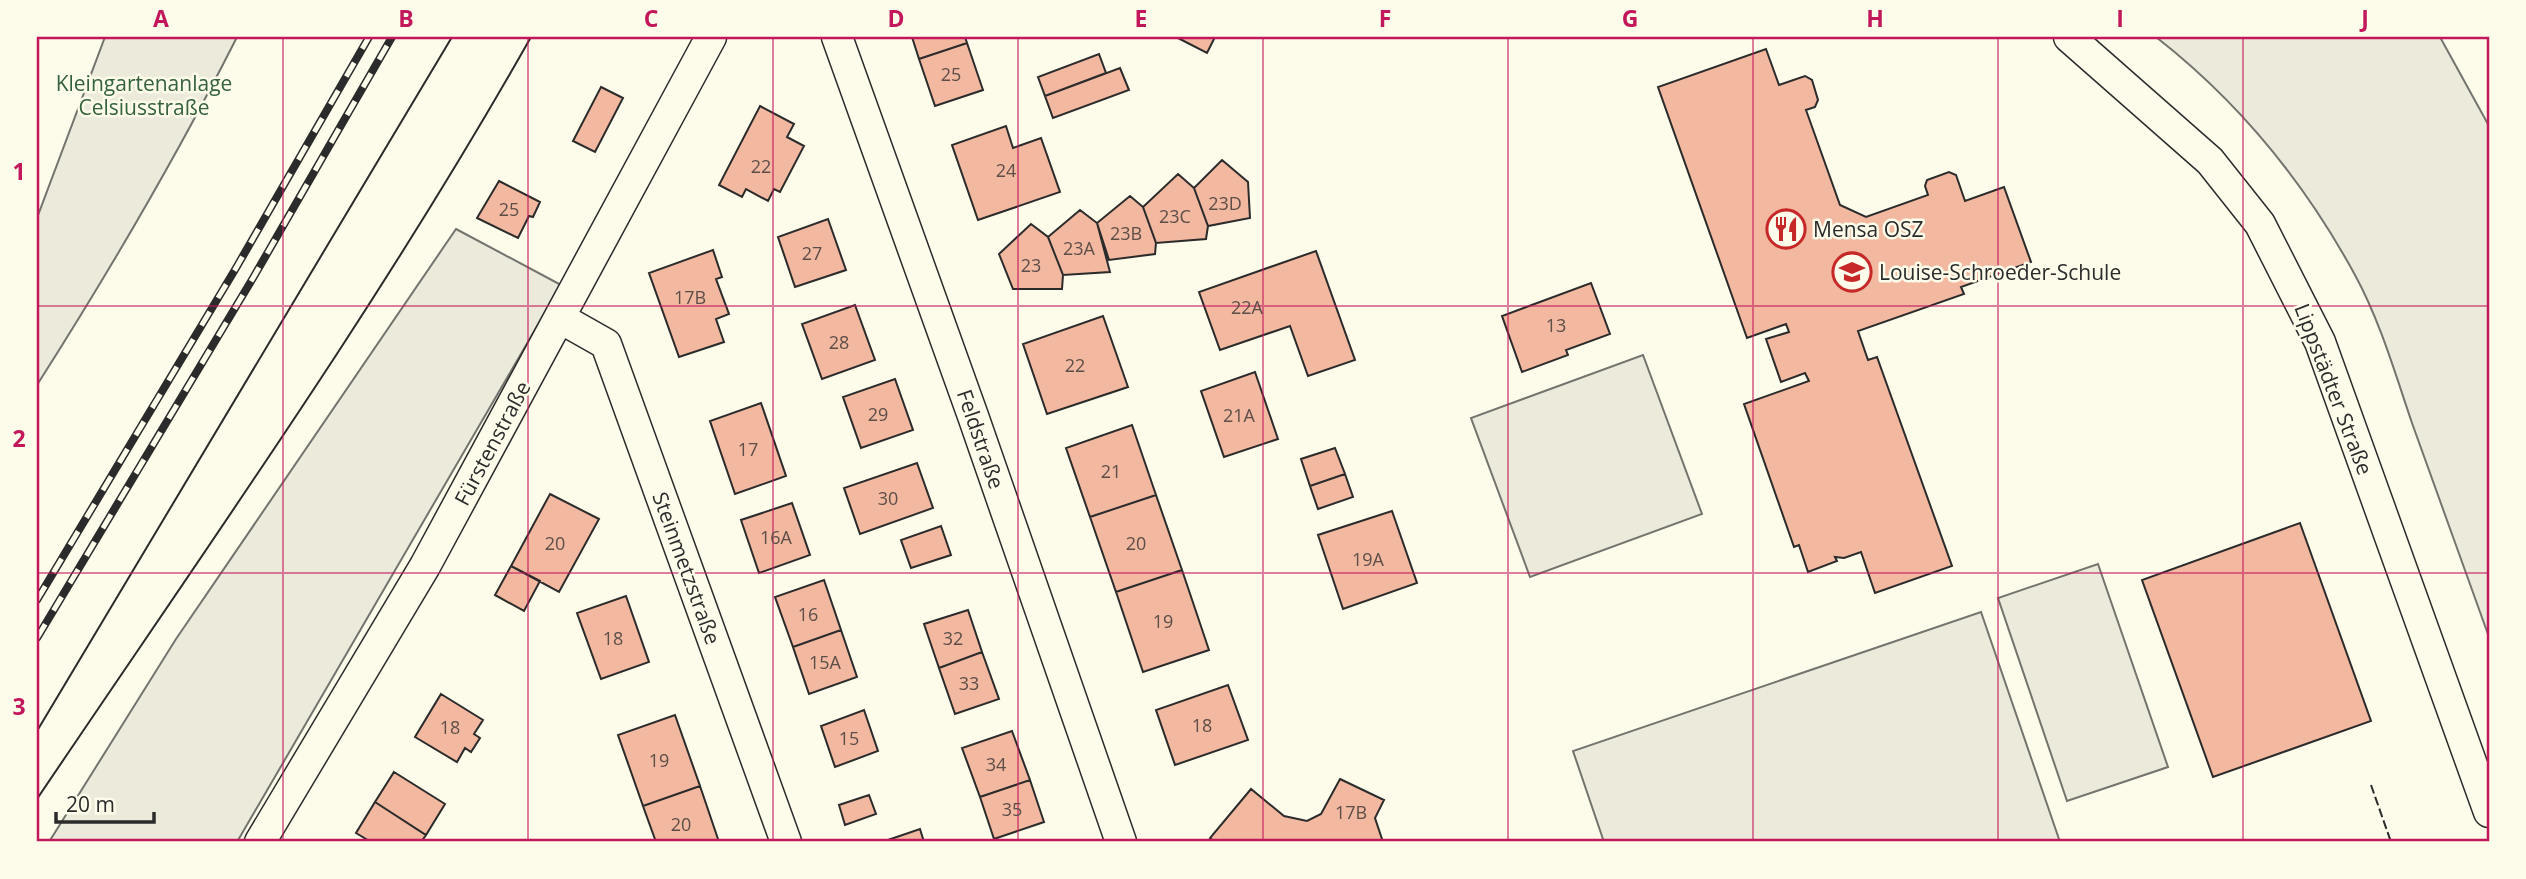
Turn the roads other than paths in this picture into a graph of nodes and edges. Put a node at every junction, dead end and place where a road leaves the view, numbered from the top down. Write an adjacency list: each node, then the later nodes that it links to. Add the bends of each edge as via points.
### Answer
1 (711, 37): 4 (street, Fürstenstraße)
2 (836, 37): 8 (street, Feldstraße, via 974,416)
3 (2069, 37): 5 (street, Lippstädter Straße, via 2210,161 2260,224 2279,259 2320,342)
4 (560, 318): 6 (street, Fürstenstraße, via 425,566); 7 (street, Steinmetzstraße, via 606,344)
5 (2489, 811)
6 (260, 842)
7 (786, 842)
8 (1121, 842)

